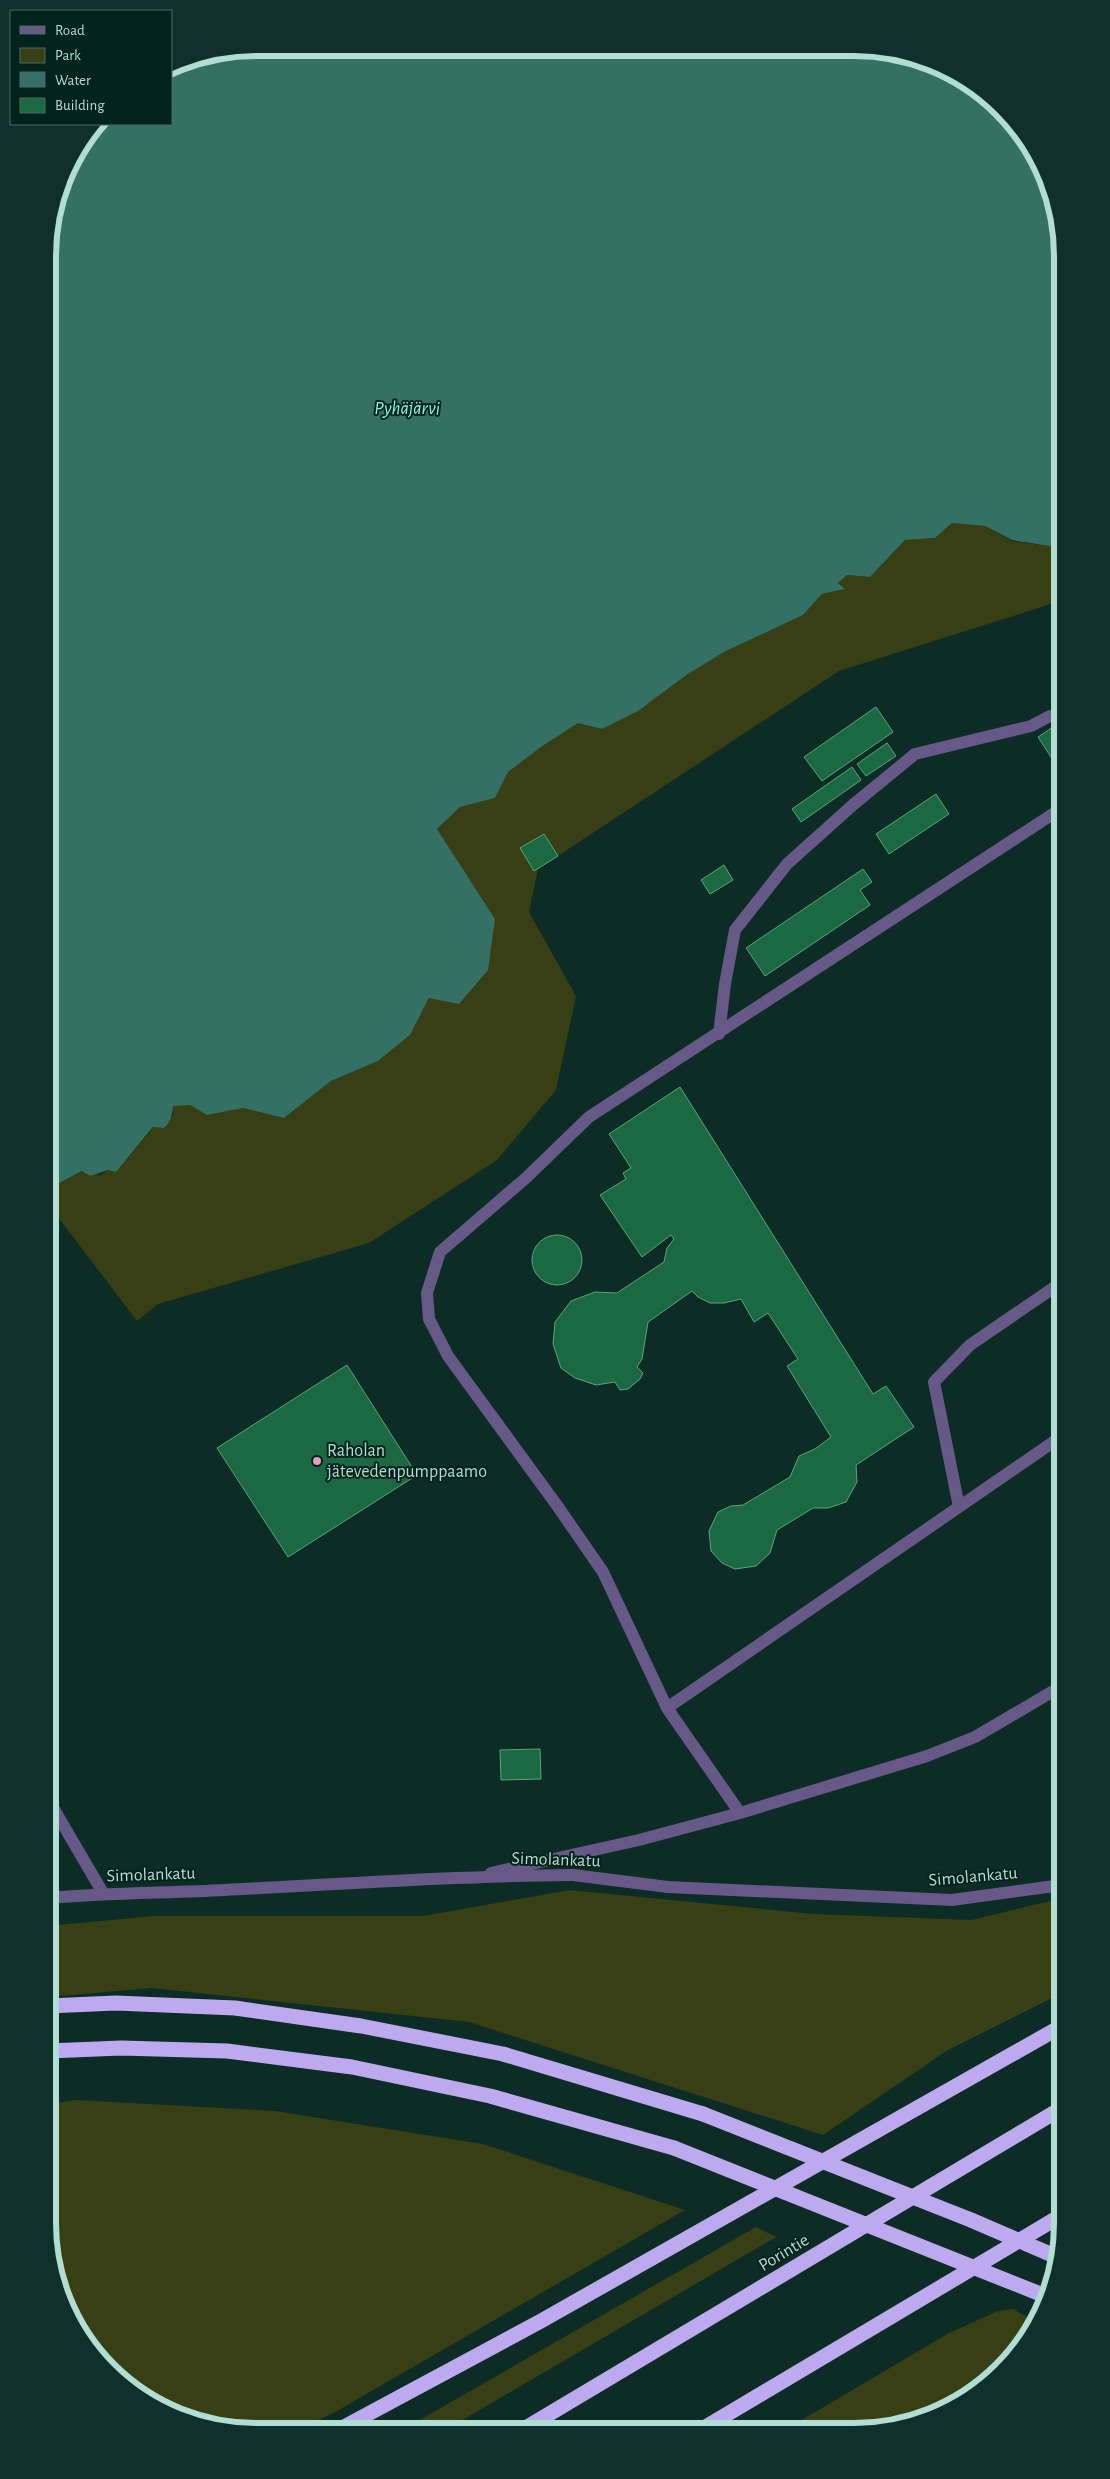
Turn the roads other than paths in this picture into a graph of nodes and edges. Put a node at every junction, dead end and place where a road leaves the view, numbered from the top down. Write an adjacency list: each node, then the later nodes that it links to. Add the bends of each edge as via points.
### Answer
1 (1050, 716): 3 (street, via 1031,726 916,754 787,864 735,930)
2 (1054, 813): 3 (street)
3 (719, 1034): 8 (street, via 589,1117 527,1177 440,1252 427,1293 429,1319 448,1356 603,1572)
4 (1054, 1287): 6 (street, via 970,1345 934,1382)
5 (1054, 1442): 6 (street)
6 (959, 1507): 8 (street)
7 (1054, 1691): 10 (street, via 975,1737 927,1756)
8 (667, 1708): 10 (street)
9 (56, 1813): 13 (street)
10 (740, 1813): 11 (street, via 639,1840)
11 (479, 1876): 12 (street, Simolankatu, via 572,1876 668,1887 952,1900); 13 (street, Simolankatu)
12 (1054, 1886)
13 (102, 1893): 14 (street, Simolankatu)
14 (56, 1897)
15 (56, 2006): 20 (highway, bridge, via 116,2003 235,2008 361,2026 504,2054 703,2114)
16 (1054, 2031): 22 (highway, via 541,2321)
17 (56, 2051): 21 (highway, bridge, via 121,2048 227,2051 352,2067 490,2096 674,2148)
18 (1054, 2113): 23 (highway, Porintie)
19 (1054, 2220): 24 (highway)
20 (1051, 2254)
21 (1041, 2294)
22 (351, 2423)
23 (536, 2423)
24 (711, 2423)

